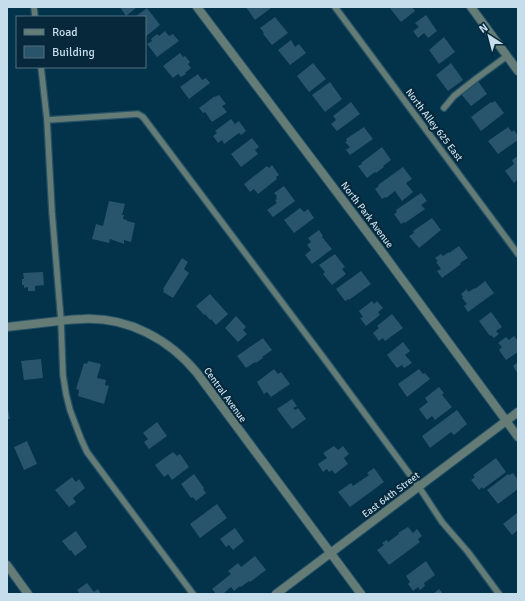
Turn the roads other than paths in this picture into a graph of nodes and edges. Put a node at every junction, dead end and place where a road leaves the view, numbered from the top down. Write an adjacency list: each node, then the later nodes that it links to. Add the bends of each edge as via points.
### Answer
1 (197, 7): 13 (street, North Park Avenue)
2 (335, 7): 9 (lane, North Alley 625 East)
3 (471, 7): 4 (street)
4 (507, 56): 6 (street); 7 (lane, via 454,96)
5 (41, 68): 8 (lane)
6 (518, 71)
7 (444, 108)
8 (47, 120): 10 (lane); 15 (lane, via 138,114 143,117)
9 (518, 254)
10 (61, 321): 11 (street, Central Avenue); 16 (street, Central Avenue, via 84,318 117,322 149,333 177,352 197,373); 19 (lane, via 66,394 81,440)
11 (7, 327)
12 (518, 412): 13 (street, East 64th Street)
13 (506, 421): 14 (street, North Park Avenue); 15 (street, East 64th Street)
14 (518, 437)
15 (419, 486): 16 (street, East 64th Street); 22 (lane, via 442,522)
16 (330, 552): 20 (street, East 64th Street); 21 (street, Central Avenue)
17 (7, 565): 18 (street)
18 (28, 594)
19 (193, 594)
20 (276, 594)
21 (362, 594)
22 (499, 594)

